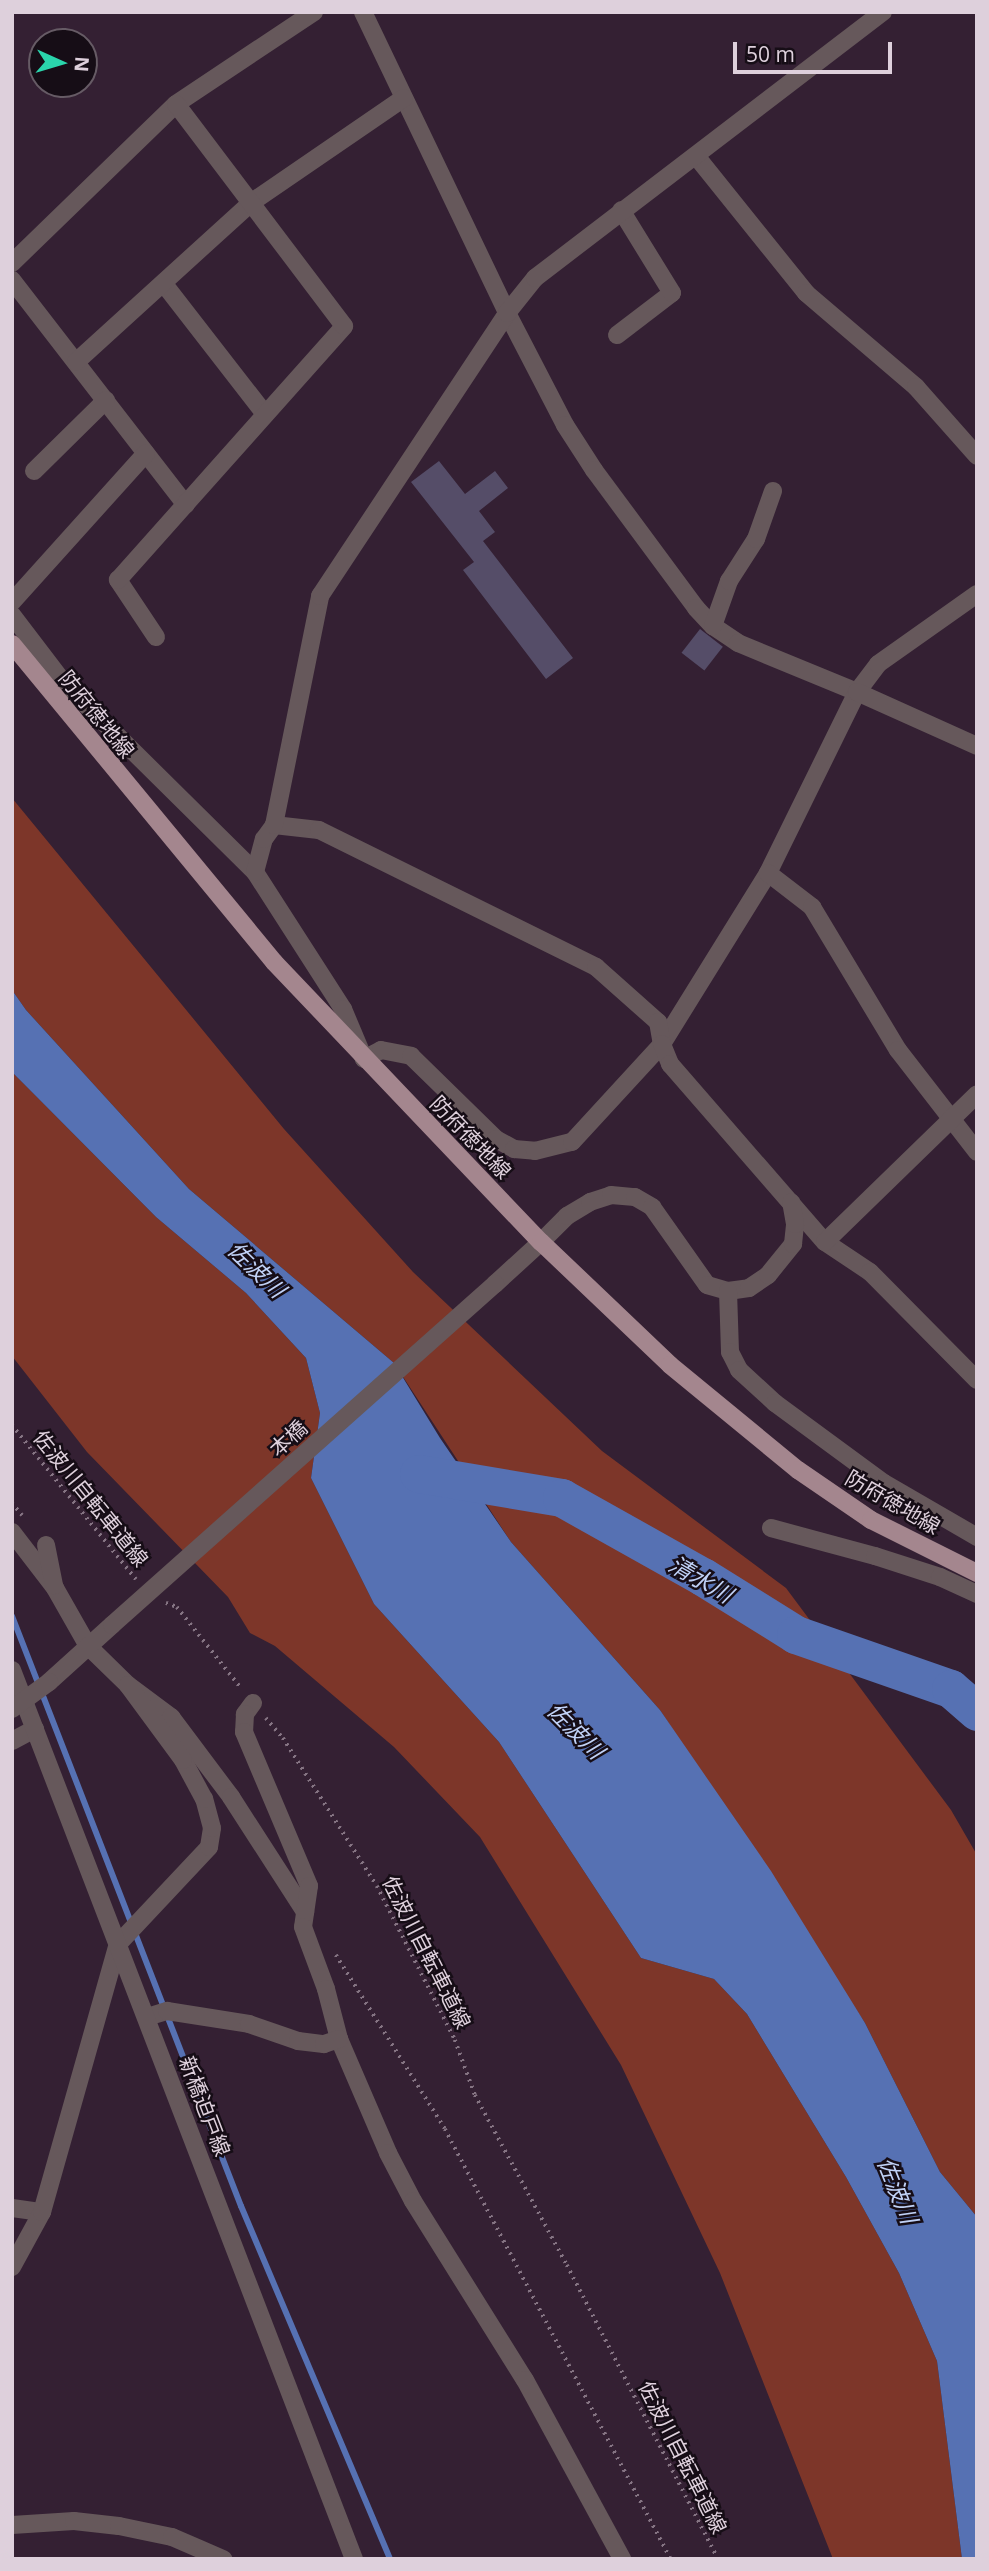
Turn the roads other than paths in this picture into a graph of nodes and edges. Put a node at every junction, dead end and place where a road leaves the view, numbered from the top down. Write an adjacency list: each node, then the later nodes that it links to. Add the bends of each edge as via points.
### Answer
1 (314, 12): 5 (street)
2 (363, 12): 4 (street)
3 (883, 12): 6 (street)
4 (404, 98): 7 (street); 12 (street)
5 (176, 104): 7 (street); 9 (street)
6 (696, 156): 8 (street); 18 (street, via 806,293 916,387)
7 (251, 202): 11 (street); 16 (street, via 344,326)
8 (621, 209): 12 (street, via 535,278); 13 (street, via 672,293)
9 (12, 263)
10 (12, 281): 14 (street)
11 (164, 284): 14 (street); 16 (street)
12 (507, 313): 25 (street, via 594,471); 30 (street, via 320,596)
13 (617, 335)
14 (76, 362): 15 (street)
15 (106, 400): 17 (street); 19 (street)
16 (265, 414): 21 (street)
17 (146, 453): 21 (street); 23 (street)
18 (977, 456)
19 (34, 471)
20 (773, 491): 25 (street, via 755,539 729,580)
21 (186, 505): 26 (street, via 118,580)
22 (977, 594): 28 (street, via 878,664)
23 (12, 602)
24 (12, 615): 31 (street, via 62,682)
25 (713, 626): 28 (street, via 738,643)
26 (156, 637)
27 (12, 644): 34 (main road, 防府徳地線, via 240,923)
28 (857, 692): 29 (street); 32 (street)
29 (977, 746)
30 (274, 825): 31 (street, via 264,839); 33 (street, via 319,830 596,967 658,1022)
31 (255, 872): 34 (street, via 343,1009)
32 (768, 873): 33 (street); 36 (street, via 812,907 898,1051)
33 (662, 1044): 34 (street, via 572,1142 535,1151 514,1149 496,1139 411,1056 381,1050); 38 (street, via 670,1064)
34 (364, 1059): 39 (main road, 防府徳地線)
35 (977, 1094): 36 (street)
36 (951, 1121): 37 (street); 40 (street)
37 (977, 1153)
38 (791, 1202): 40 (street); 41 (street, via 793,1244 768,1275 749,1288)
39 (541, 1242): 41 (street, 本橋, via 567,1216 590,1202 611,1195 635,1196 652,1207 707,1285); 47 (main road, 防府徳地線, via 670,1365 797,1470 871,1520); 50 (street, 本橋, bridge)
40 (825, 1242): 42 (street, via 870,1272)
41 (728, 1292): 45 (street, via 730,1352 739,1370 775,1403 884,1483)
42 (977, 1380)
43 (771, 1528): 49 (street, via 875,1556)
44 (12, 1532): 48 (street)
45 (977, 1537)
46 (46, 1545): 48 (street)
47 (977, 1573)
48 (55, 1588): 50 (street)
49 (977, 1594)
50 (88, 1646): 52 (street); 54 (street, 本橋, bridge)
51 (13, 1673): 55 (street, 新橋迫戸線)
52 (128, 1685): 57 (street, via 172,1717 231,1797); 58 (street, via 183,1760 204,1799 212,1828 209,1847)
53 (253, 1703): 57 (street, via 245,1714 244,1732 309,1886)
54 (12, 1709)
55 (35, 1729): 56 (street); 58 (street, 新橋迫戸線)
56 (12, 1741)
57 (305, 1912): 60 (street, via 303,1927)
58 (118, 1944): 59 (street, 新橋迫戸線); 62 (street)
59 (146, 2017): 60 (street, via 167,2011 249,2024 298,2041 324,2044); 66 (street, 新橋迫戸線)
60 (339, 2039): 67 (street, via 413,2201 525,2380)
61 (12, 2208): 62 (street)
62 (42, 2212): 63 (street)
63 (12, 2267)
64 (12, 2525): 65 (street, via 74,2521 119,2525 172,2537)
65 (223, 2559)
66 (354, 2559)
67 (622, 2559)

